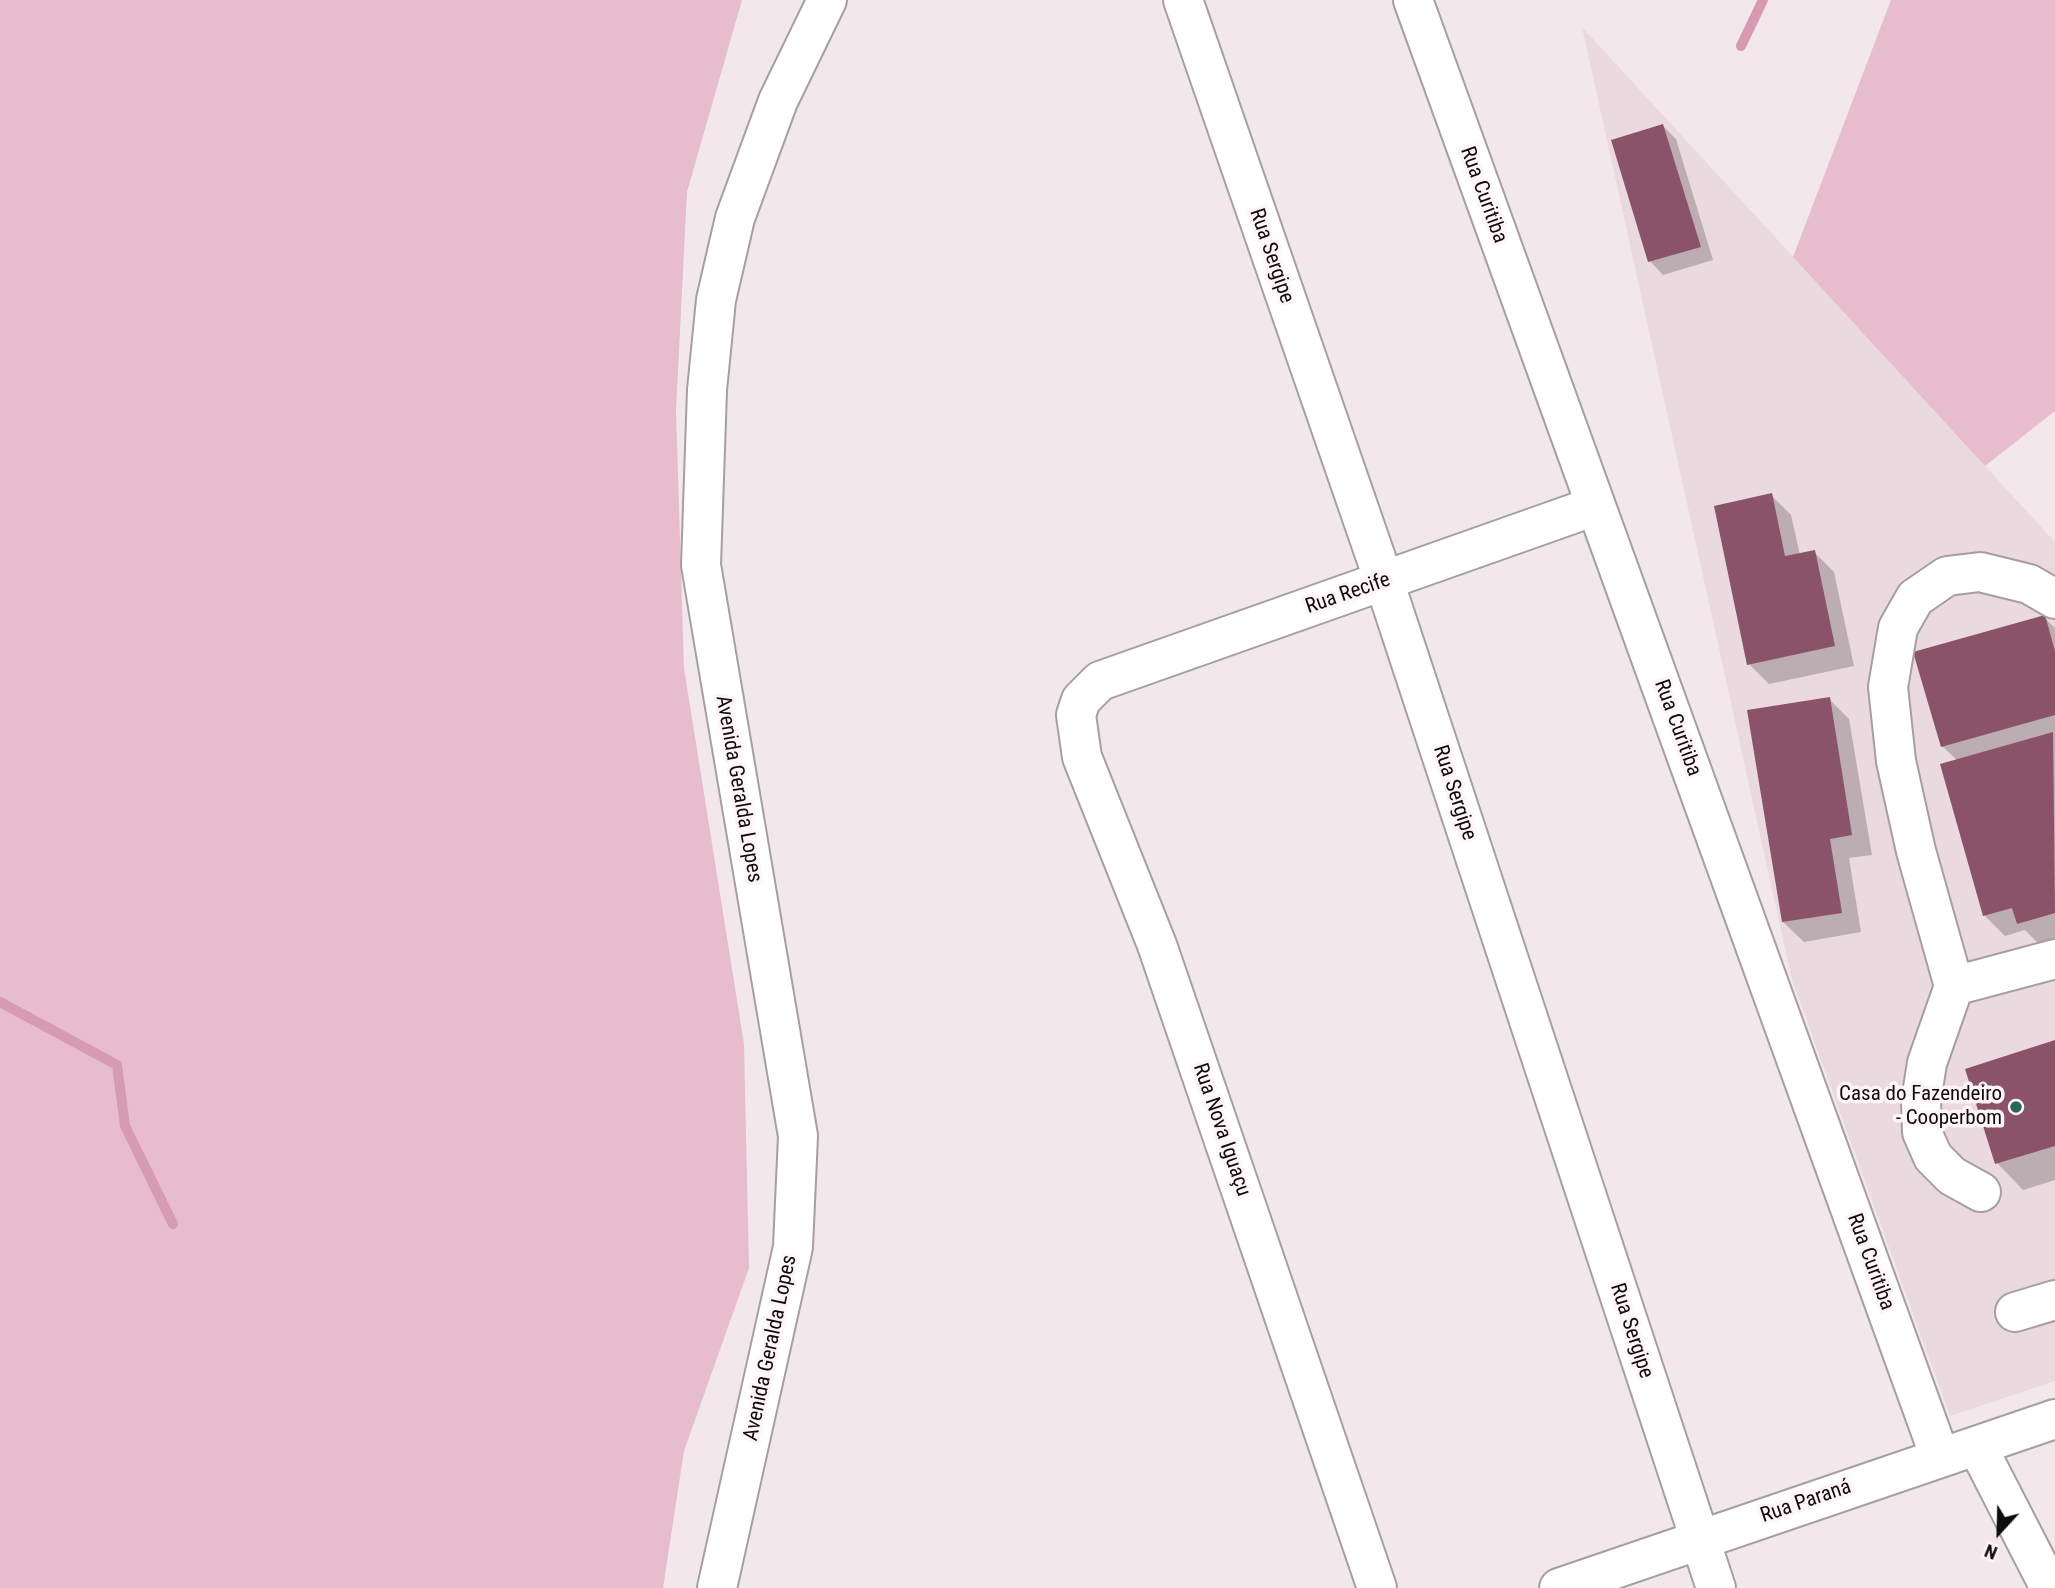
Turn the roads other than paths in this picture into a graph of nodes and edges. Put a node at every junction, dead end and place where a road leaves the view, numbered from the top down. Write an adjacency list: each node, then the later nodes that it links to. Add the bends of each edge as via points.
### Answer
1 (827, 0): 17 (street, Avenida Geralda Lopes, via 778,101 735,218 716,300 707,390 701,565 798,1136 793,1247)
2 (1183, 0): 5 (street, Rua Sergipe)
3 (1413, 0): 4 (street, Rua Curitiba)
4 (1595, 506): 5 (street, Rua Recife); 15 (street, Rua Curitiba)
5 (1384, 581): 7 (street, Rua Recife); 16 (street, Rua Sergipe)
6 (2055, 599): 9 (street, via 2029,584 1980,572 1947,576 1915,598 1898,628 1888,687 1896,761)
7 (1100, 681): 18 (street, Rua Nova Iguaçu, via 1081,700 1076,715 1082,757 1157,945)
8 (2055, 959): 9 (street)
9 (1954, 986): 10 (street, via 1927,1063 1922,1132 1933,1157 1952,1176)
10 (1981, 1192)
11 (2055, 1300): 12 (street)
12 (2015, 1312)
13 (2055, 1419): 14 (street, Rua Paraná)
14 (1977, 1446): 15 (street, Rua Paraná); 21 (street)
15 (1940, 1457): 16 (street, Rua Paraná)
16 (1699, 1538): 19 (street, Rua Paraná); 20 (street, Rua Sergipe)
17 (717, 1588)
18 (1377, 1588)
19 (1559, 1588)
20 (1716, 1588)
21 (2050, 1588)

